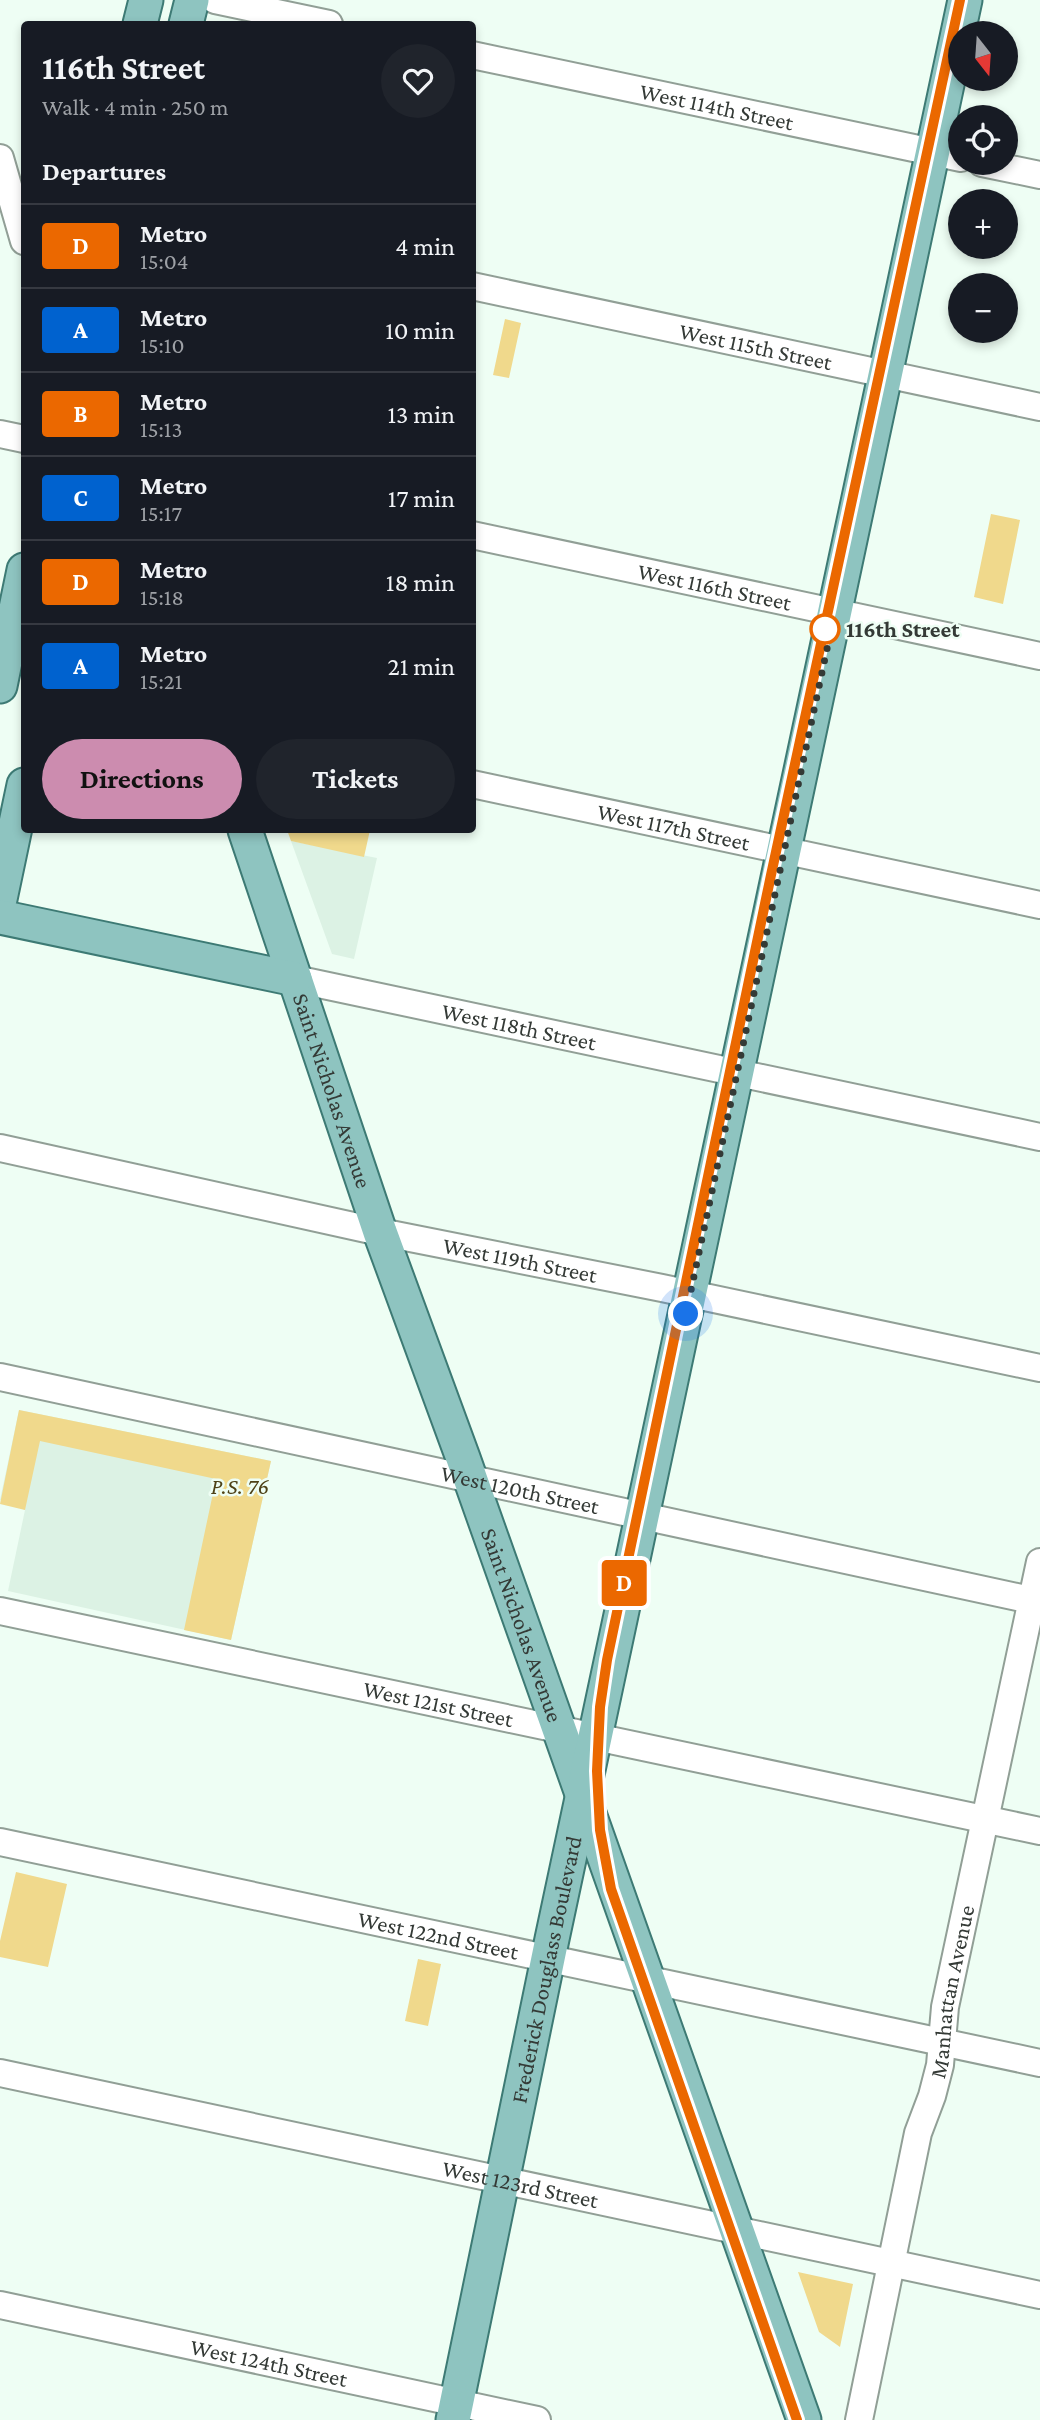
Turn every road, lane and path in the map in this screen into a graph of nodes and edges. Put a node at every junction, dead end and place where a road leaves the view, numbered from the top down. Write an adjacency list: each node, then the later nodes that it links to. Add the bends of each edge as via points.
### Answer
1 (146, 0): 5 (main road)
2 (192, 0): 6 (main road)
3 (215, 0): 7 (street)
4 (965, 0): 9 (main road, Frederick Douglass Boulevard)
5 (142, 21)
6 (187, 21)
7 (315, 21)
8 (476, 56): 9 (street, West 114th Street)
9 (947, 155): 16 (main road, Frederick Douglass Boulevard)
10 (0, 158): 13 (street)
11 (1018, 170): 12 (street)
12 (1040, 175)
13 (11, 188): 14 (street)
14 (21, 229)
15 (476, 287): 16 (street, West 115th Street)
16 (886, 374): 17 (street, West 115th Street); 22 (main road, Frederick Douglass Boulevard)
17 (1040, 407)
18 (0, 434): 19 (street)
19 (21, 438)
20 (476, 536): 22 (street, West 116th Street)
21 (21, 584): 24 (main road)
22 (835, 611): 23 (street, West 116th Street); 29 (main road, Frederick Douglass Boulevard)
23 (1040, 656)
24 (0, 685): 25 (main road)
25 (21, 689)
26 (476, 785): 29 (street, West 117th Street)
27 (21, 799): 30 (main road)
28 (246, 833): 33 (main road, Saint Nicholas Avenue)
29 (784, 850): 31 (street, West 117th Street); 34 (main road, Frederick Douglass Boulevard)
30 (0, 899)
31 (1040, 905)
32 (0, 917): 33 (main road, West 118th Street)
33 (295, 979): 34 (street, West 118th Street); 37 (main road, Saint Nicholas Avenue)
34 (736, 1074): 35 (street, West 118th Street); 38 (main road, Frederick Douglass Boulevard)
35 (1040, 1137)
36 (0, 1147): 37 (street, West 119th Street)
37 (380, 1232): 38 (street, West 119th Street); 41 (main road, Saint Nicholas Avenue)
38 (690, 1294): 39 (street, West 119th Street); 42 (main road, Frederick Douglass Boulevard)
39 (1040, 1368)
40 (0, 1377): 41 (street, West 120th Street)
41 (471, 1478): 42 (street, West 120th Street); 46 (main road, Saint Nicholas Avenue)
42 (643, 1516): 44 (street, West 120th Street); 47 (main road, Frederick Douglass Boulevard)
43 (1040, 1562): 44 (street, Manhattan Avenue)
44 (1036, 1601): 49 (street, Manhattan Avenue)
45 (0, 1611): 46 (street, West 121st Street)
46 (559, 1729): 47 (street, West 121st Street); 48 (main road, Saint Nicholas Avenue)
47 (595, 1737): 48 (main road, Frederick Douglass Boulevard); 49 (street, West 121st Street)
48 (583, 1796): 52 (main road, Frederick Douglass Boulevard); 53 (main road, Saint Nicholas Avenue)
49 (986, 1820): 50 (street, West 121st Street); 54 (street, Manhattan Avenue)
50 (1040, 1831)
51 (0, 1842): 52 (street, West 122nd Street)
52 (548, 1958): 53 (street, West 122nd Street); 57 (main road, Frederick Douglass Boulevard)
53 (649, 1980): 54 (street, West 122nd Street); 58 (main road, Saint Nicholas Avenue)
54 (942, 2042): 55 (street, West 122nd Street); 59 (street, Manhattan Avenue)
55 (1040, 2063)
56 (0, 2073): 57 (street, West 123rd Street)
57 (503, 2179): 58 (street, West 123rd Street); 62 (main road, Frederick Douglass Boulevard)
58 (738, 2231): 59 (street, West 123rd Street); 64 (main road, Saint Nicholas Avenue)
59 (892, 2264): 60 (street, West 123rd Street); 65 (street, Manhattan Avenue)
60 (1040, 2295)
61 (0, 2305): 62 (street, West 124th Street)
62 (455, 2412): 63 (street, West 124th Street)
63 (537, 2420)
64 (804, 2420)
65 (859, 2420)

